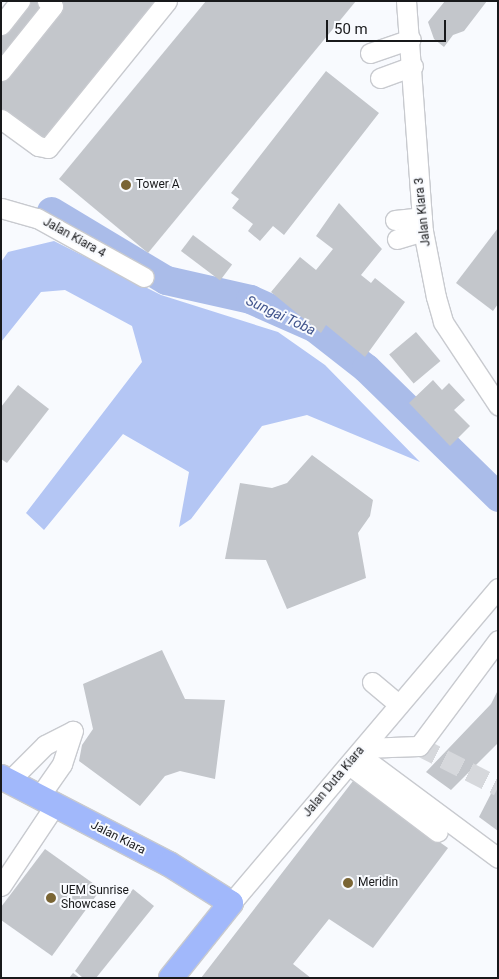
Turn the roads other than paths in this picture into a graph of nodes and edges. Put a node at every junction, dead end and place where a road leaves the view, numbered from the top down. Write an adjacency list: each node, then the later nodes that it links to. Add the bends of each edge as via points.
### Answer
1 (20, 1): 5 (street)
2 (47, 1): 9 (street, via 53,6)
3 (167, 1): 11 (street, via 48,148 38,146)
4 (406, 1): 6 (street, Jalan Kiara 3)
5 (1, 25)
6 (411, 39): 7 (street); 8 (street, Jalan Kiara 3)
7 (370, 53)
8 (413, 66): 10 (street); 13 (street, Jalan Kiara 3)
9 (1, 71)
10 (380, 78)
11 (1, 119)
12 (1, 208): 15 (street, Jalan Kiara 4, via 37,218)
13 (422, 224): 14 (street); 16 (street, Jalan Kiara 3, via 444,322)
14 (396, 229)
15 (144, 277)
16 (498, 405)
17 (498, 588): 20 (street, Jalan Duta Kiara)
18 (498, 640): 21 (street, via 419,746)
19 (372, 682): 20 (street)
20 (399, 705): 21 (street, Jalan Duta Kiara)
21 (356, 756): 24 (street); 25 (street); 27 (street, Jalan Duta Kiara)
22 (5, 779): 23 (main road, Jalan Kiara); 23 (street, via 46,746 73,731)
23 (47, 801): 26 (street); 27 (main road, Jalan Kiara, via 168,864)
24 (438, 832)
25 (498, 858)
26 (1, 886)
27 (231, 903): 28 (main road, Jalan Duta Kiara)
28 (171, 978)

